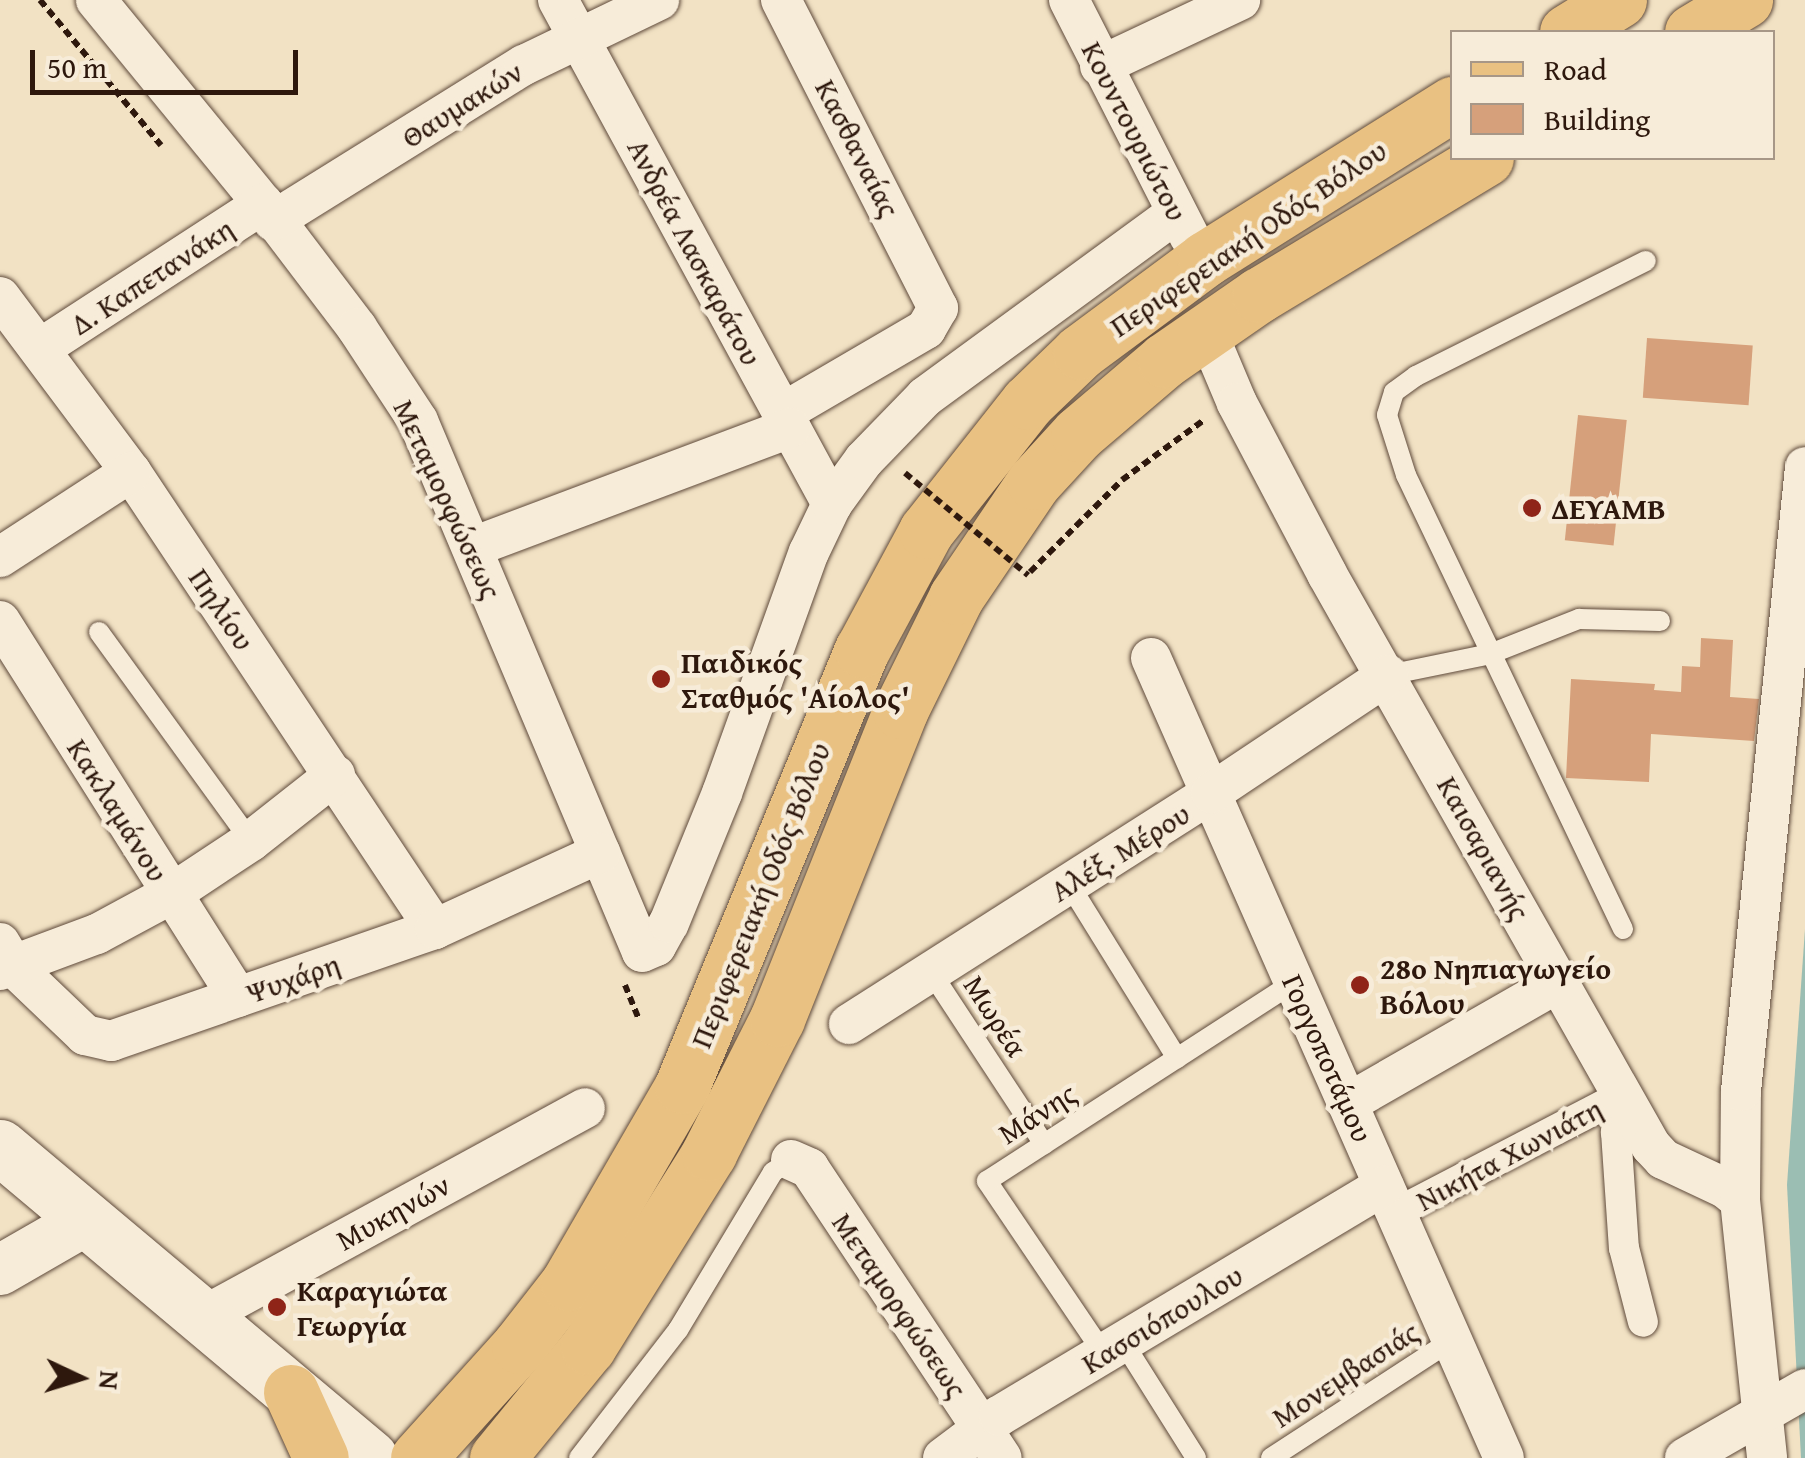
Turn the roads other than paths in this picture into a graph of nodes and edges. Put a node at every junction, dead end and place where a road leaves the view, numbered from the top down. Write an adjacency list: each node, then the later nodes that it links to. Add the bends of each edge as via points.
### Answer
1 (96, 0): 15 (street, Μεταμορφώσεως)
2 (558, 0): 11 (street, Ανδρέα Λασκαράτου)
3 (659, 0): 11 (street, Θαυμακών)
4 (781, 0): 22 (street, Κασθαναίας, via 938,308 926,329)
5 (1069, 0): 12 (street, Κουντουριώτου)
6 (1240, 0): 12 (street)
7 (1618, 0): 9 (main road)
8 (1745, 0): 10 (main road)
9 (1570, 30)
10 (1695, 30)
11 (578, 37): 15 (street, Θαυμακών); 22 (street, Ανδρέα Λασκαράτου)
12 (1100, 66): 16 (street, Κουντουριώτου)
13 (1450, 105): 17 (main road, Περιφερειακή Οδός Βόλου)
14 (1483, 160): 20 (main road, Περιφερειακή Οδός Βόλου)
15 (268, 213): 21 (street, Δ. Καπετανάκη); 26 (street, Μεταμορφώσεως, via 406,400)
16 (1175, 214): 17 (street, Κουντουριώτου); 25 (street, via 924,397 877,442)
17 (1205, 259): 69 (main road, Περιφερειακή Οδός Βόλου, via 1080,352 1028,402 926,531 846,686 682,1086 568,1283)
18 (1646, 261): 31 (lane, via 1416,376 1388,404 1396,450)
19 (0, 297): 21 (street, Πηλίου)
20 (1206, 332): 33 (street, Καισαριανής, via 1327,574); 65 (main road, Περιφερειακή Οδός Βόλου, via 1130,386 1067,446 1034,482 956,597 900,711 777,1019 709,1153 629,1286)
21 (23, 344): 24 (street, Πηλίου)
22 (786, 420): 25 (street, Ανδρέα Λασκαράτου); 26 (street)
23 (1805, 468): 56 (street, via 1741,1091)
24 (131, 472): 27 (street); 34 (street, Πηλίου)
25 (832, 504): 37 (street, Μεταμορφώσεως, via 668,923 656,946 630,960)
26 (473, 547): 37 (street, Μεταμορφώσεως)
27 (0, 558)
28 (1660, 620): 31 (lane, via 1579,618)
29 (0, 621): 39 (street, Κακλαμάνου)
30 (99, 632): 36 (lane)
31 (1490, 654): 33 (lane); 41 (lane)
32 (1151, 658): 35 (street, Γοργοποτάμου)
33 (1388, 674): 35 (street, Αλέξ. Μέρου); 45 (street, Καισαριανής)
34 (335, 775): 36 (street); 40 (street, Πηλίου)
35 (1211, 794): 38 (street, Αλέξ. Μέρου); 44 (street, Γοργοποτάμου)
36 (252, 841): 39 (street)
37 (600, 853): 40 (street, Ψυχάρη)
38 (1069, 884): 43 (street, Αλέξ. Μέρου); 48 (lane)
39 (172, 894): 42 (street, via 96,934); 46 (street, Κακλαμάνου)
40 (435, 929): 46 (street, Ψυχάρη)
41 (1623, 930)
42 (5, 961): 46 (street, Ψυχάρη, via 96,1040 111,1041)
43 (931, 972): 47 (street, Αλέξ. Μέρου); 52 (lane, Μωρέα)
44 (1294, 982): 48 (lane, Μάνης); 50 (street, Γοργοποτάμου)
45 (1559, 982): 49 (street, Καισαριανής); 50 (street)
46 (238, 997)
47 (849, 1024)
48 (1177, 1058): 52 (lane, Μάνης)
49 (1622, 1095): 55 (street, Νικήτα Χωνιάτη); 56 (street, Καισαριανής, via 1663,1159); 60 (street, via 1616,1132 1624,1248)
50 (1348, 1103): 55 (street, Γοργοποτάμου)
51 (585, 1108): 59 (street, Μυκηνών)
52 (1044, 1144): 62 (lane, Μάνης, via 987,1181)
53 (0, 1147): 57 (main road)
54 (791, 1160): 66 (street, Μεταμορφώσεως, via 809,1168); 72 (lane, via 772,1172 678,1330)
55 (1390, 1200): 61 (street, Γοργοποτάμου); 62 (street, Κασσιόπουλου)
56 (1740, 1200): 64 (street)
57 (87, 1220): 58 (street); 59 (main road)
58 (0, 1270)
59 (202, 1317): 63 (main road)
60 (1643, 1322)
61 (1452, 1340): 75 (lane, Μονεμβασιάς); 76 (street, Γοργοποτάμου)
62 (1114, 1348): 66 (street, Κασσιόπουλου, via 998,1416); 74 (lane)
63 (291, 1392): 67 (main road); 68 (main road)
64 (1782, 1402): 77 (street); 78 (street)
65 (542, 1404): 70 (main road, Περιφερειακή Οδός Βόλου); 71 (main road)
66 (993, 1444): 73 (street, Κασσιόπουλου)
67 (312, 1452)
68 (370, 1458)
69 (418, 1458)
70 (498, 1458)
71 (522, 1458)
72 (579, 1458)
73 (943, 1458)
74 (1196, 1458)
75 (1271, 1458)
76 (1504, 1458)
77 (1685, 1458)
78 (1767, 1458)

